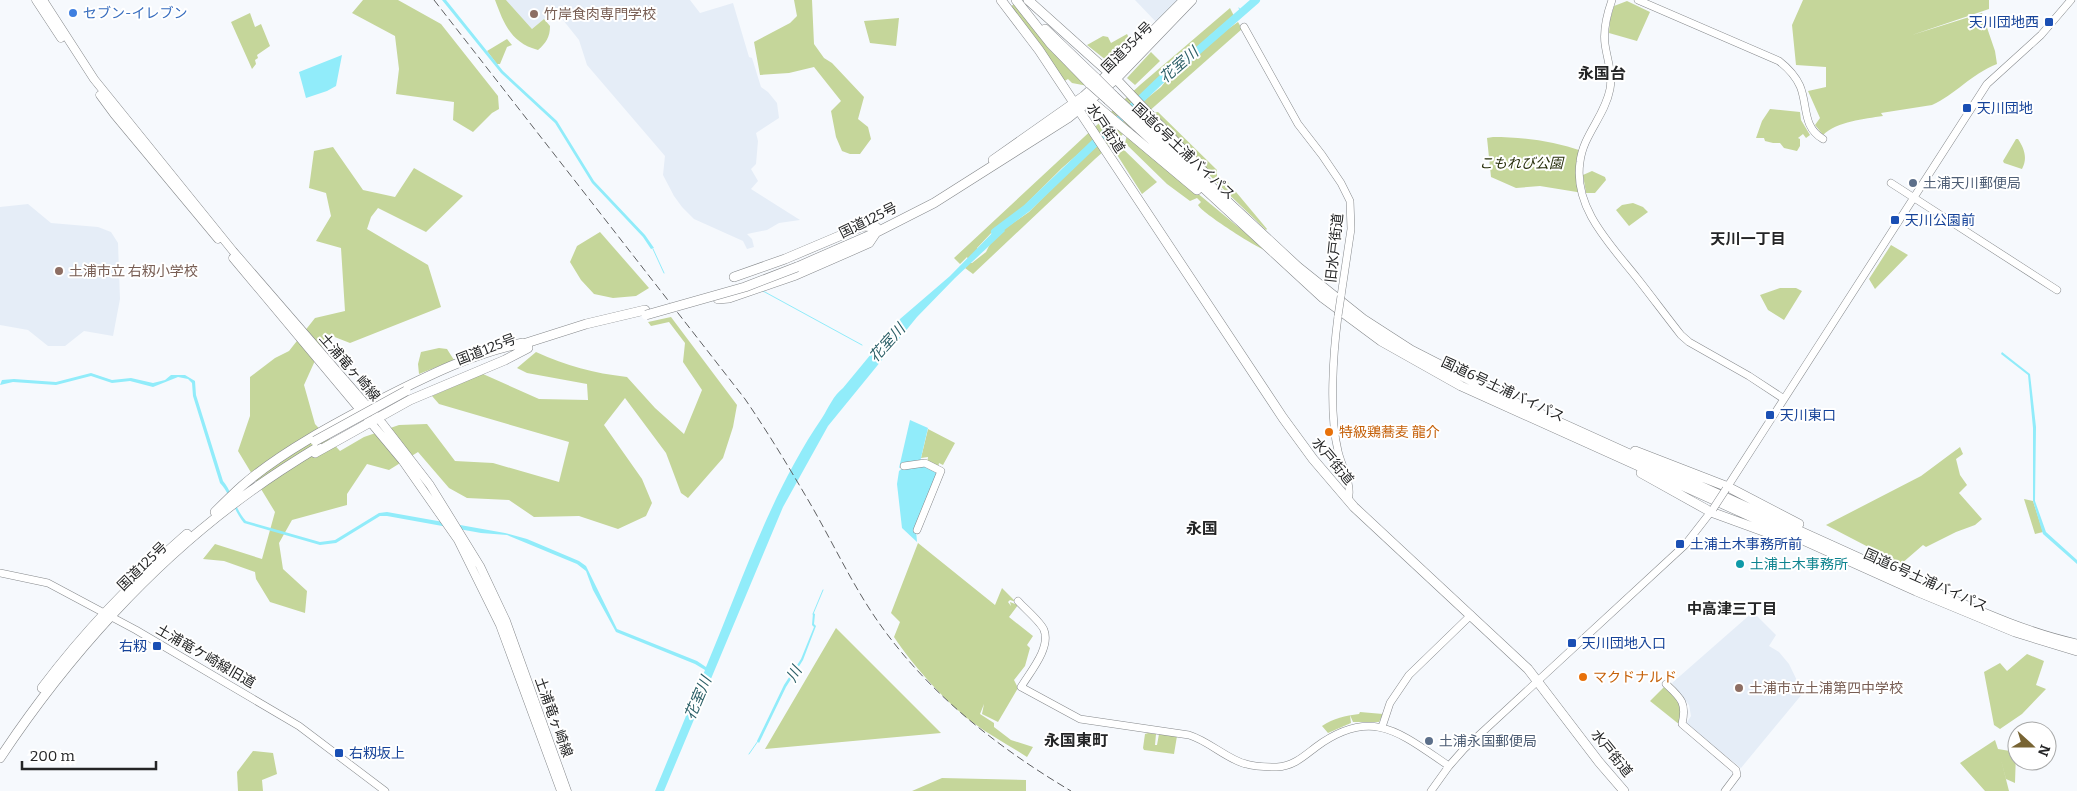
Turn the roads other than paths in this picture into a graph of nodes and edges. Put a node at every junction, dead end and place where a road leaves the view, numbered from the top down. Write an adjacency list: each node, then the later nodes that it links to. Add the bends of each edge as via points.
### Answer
1 (36, 0): 27 (main road, 土浦竜ヶ崎線, via 114,114)
2 (43, 0): 27 (main road, 土浦竜ヶ崎線, via 94,79)
3 (1001, 0): 14 (highway, 水戸街道, via 1039,50)
4 (1016, 0): 15 (highway, 国道6号土浦バイパス, bridge)
5 (1028, 0): 12 (highway)
6 (1184, 0): 12 (highway, 国道354号)
7 (1192, 0): 12 (highway, 国道354号)
8 (1612, 0): 26 (street, via 1604,33 1611,88 1579,164 1586,206 1602,234 1681,335)
9 (1638, 0): 16 (street, via 1779,61 1797,79 1810,126)
10 (2071, 0): 18 (street, via 2041,35 1987,84)
11 (1244, 27): 32 (street, 旧水戸街道, bridge, via 1298,124 1322,155 1350,201 1351,229 1334,342 1337,451)
12 (1116, 79): 13 (highway, 国道354号); 19 (highway)
13 (1087, 98): 14 (highway, 国道354号); 21 (highway)
14 (1075, 108): 20 (highway, 国道125号); 33 (highway, 水戸街道, via 1283,418 1312,459)
15 (1135, 120): 19 (highway, 国道6号土浦バイパス); 21 (highway, 国道6号土浦バイパス)
16 (1823, 139)
17 (1891, 183): 18 (street)
18 (1914, 198): 23 (street); 26 (street)
19 (1257, 229): 29 (highway, 国道6号土浦バイパス, via 1328,292 1411,350 1499,395)
20 (876, 230): 22 (highway, via 863,226); 24 (highway, via 869,243 796,275); 25 (highway, 国道125号, via 796,265 645,312 586,324)
21 (1263, 244): 30 (highway, 国道6号土浦バイパス, via 1323,298 1394,349 1461,386)
22 (734, 277)
23 (2057, 290)
24 (718, 299)
25 (526, 345): 27 (highway, via 500,348 476,356); 28 (highway, via 505,360); 37 (highway, 国道125号, via 408,394 316,444)
26 (1784, 399): 34 (street)
27 (364, 409): 28 (main road, 土浦竜ヶ崎線); 37 (highway, via 263,470 243,485)
28 (373, 419): 37 (highway); 54 (main road, 土浦竜ヶ崎線, via 469,560 508,646); 55 (main road, 土浦竜ヶ崎線, via 430,485 480,566 506,621)
29 (1611, 445): 34 (highway, via 1647,455); 39 (highway, 国道6号土浦バイパス)
30 (1602, 450): 36 (highway, via 1616,461); 40 (highway, 国道6号土浦バイパス)
31 (904, 466): 38 (street, via 925,464 940,471)
32 (1347, 481): 33 (street); 35 (street, 旧水戸街道)
33 (1338, 488): 35 (highway, 水戸街道)
34 (1727, 488): 36 (street, bridge); 39 (highway)
35 (1348, 500): 44 (highway, 水戸街道)
36 (1712, 511): 40 (highway, via 1806,547); 47 (street, via 1685,545)
37 (217, 514): 43 (highway, 国道125号)
38 (917, 530)
39 (1844, 551): 45 (highway, 国道6号土浦バイパス, via 1988,615)
40 (1829, 552): 46 (highway, 国道6号土浦バイパス, via 1985,621)
41 (0, 573): 43 (street, 土浦竜ケ崎線旧道, via 48,584)
42 (1018, 601): 49 (street, via 1043,628 1046,640 1021,687 1076,717 1189,735 1245,764 1279,767 1295,763 1326,739 1351,727)
43 (108, 615): 50 (highway, 国道125号, via 69,653); 51 (highway, 国道125号); 53 (street, 土浦竜ケ崎線旧道, via 282,715)
44 (1471, 615): 47 (highway, 水戸街道); 49 (street, via 1409,675 1390,703)
45 (2077, 644)
46 (2077, 651)
47 (1538, 680): 52 (street); 57 (highway, 水戸街道)
48 (1666, 684): 58 (street, via 1685,708 1682,724 1736,770 1737,775)
49 (1382, 727): 52 (street, via 1406,738)
50 (0, 748)
51 (0, 758)
52 (1449, 766): 56 (street)
53 (385, 791)
54 (561, 791)
55 (568, 791)
56 (1431, 791)
57 (1624, 791)
58 (1725, 791)

